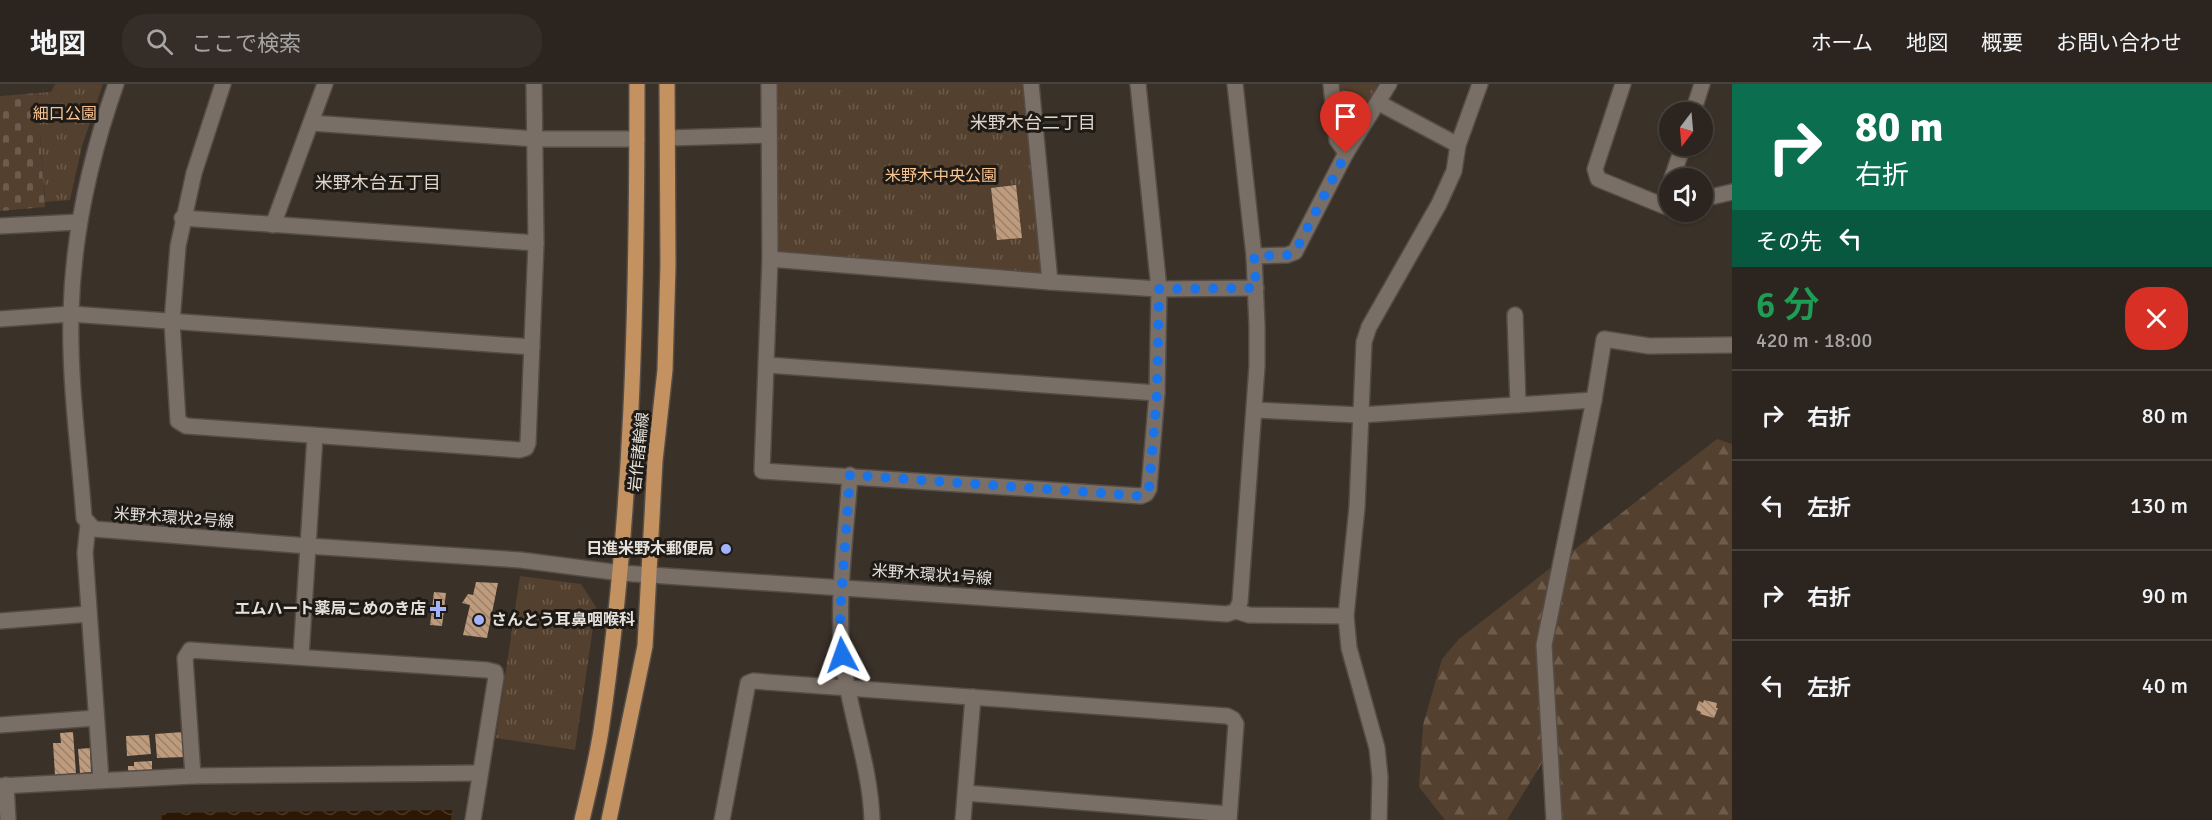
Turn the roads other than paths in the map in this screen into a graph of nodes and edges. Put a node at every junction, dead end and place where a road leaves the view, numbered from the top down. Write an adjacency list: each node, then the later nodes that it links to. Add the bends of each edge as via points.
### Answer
1 (116, 84): 29 (street, via 101,128)
2 (223, 84): 28 (street)
3 (325, 84): 18 (street)
4 (534, 84): 22 (street)
5 (638, 84): 21 (main road, 岩作諸輪線)
6 (668, 84): 20 (main road, 岩作諸輪線)
7 (769, 84): 19 (street)
8 (1031, 84): 35 (street)
9 (1138, 84): 37 (street)
10 (1235, 84): 33 (street)
11 (1331, 84): 24 (street, via 1337,140)
12 (1389, 84): 17 (street)
13 (1480, 84): 23 (street)
14 (1623, 84): 27 (street, via 1596,175)
15 (1702, 84): 16 (street)
16 (1696, 102)
17 (1379, 103): 23 (street); 24 (street)
18 (311, 123): 22 (street); 30 (street)
19 (769, 135): 20 (street); 34 (street)
20 (668, 138): 55 (main road, 岩作諸輪線, via 665,370)
21 (637, 139): 22 (street); 54 (main road, 岩作諸輪線, via 636,299)
22 (535, 140): 32 (street)
23 (1458, 145): 49 (street, via 1454,171 1439,204 1366,335)
24 (1346, 153): 33 (street, via 1295,252)
25 (1732, 192): 26 (street)
26 (1713, 196)
27 (1659, 204)
28 (182, 218): 30 (street); 41 (street)
29 (79, 222): 31 (street); 38 (street)
30 (273, 225): 32 (street)
31 (0, 226)
32 (536, 243): 43 (street)
33 (1254, 256): 36 (street)
34 (770, 260): 35 (street); 44 (street)
35 (1050, 282): 37 (street)
36 (1256, 288): 37 (street); 48 (street)
37 (1159, 289): 45 (street)
38 (71, 314): 40 (street); 41 (street); 52 (street, via 74,399 84,518)
39 (1515, 315): 47 (street)
40 (0, 319)
41 (172, 322): 43 (street); 50 (street, via 178,421 186,426)
42 (1732, 345): 46 (street, via 1649,346 1604,339)
43 (531, 347): 50 (street, via 526,448)
44 (767, 365): 45 (street); 51 (street, via 762,471)
45 (1157, 393): 51 (street, via 1149,489 1141,496)
46 (1594, 400): 47 (street); 81 (street, via 1544,645)
47 (1518, 405): 49 (street)
48 (1254, 410): 49 (street); 57 (street)
49 (1360, 415): 59 (street, via 1357,507)
50 (315, 435): 53 (street)
51 (850, 475): 56 (street)
52 (88, 524): 53 (street, 米野木環状2号線, via 101,530); 58 (street)
53 (308, 546): 54 (street, 米野木環状2号線, via 520,560); 61 (street)
54 (621, 573): 55 (street, 米野木環状1号線); 75 (main road, 岩作諸輪線, via 600,733)
55 (648, 575): 56 (street, 米野木環状1号線); 76 (main road, 岩作諸輪線, via 645,646)
56 (842, 587): 57 (street, 米野木環状1号線, via 1227,614); 62 (street, via 840,616)
57 (1237, 609): 59 (street, 米野木環状1号線, via 1249,615)
58 (89, 614): 60 (street); 64 (street)
59 (1346, 616): 80 (street, via 1350,648 1377,748)
60 (0, 621)
61 (301, 656): 66 (street, via 495,672); 67 (street, via 190,650 185,658)
62 (847, 688): 63 (street); 71 (street, via 748,683); 78 (street, via 866,770)
63 (973, 697): 70 (street); 72 (street, via 1233,719 1236,724)
64 (96, 718): 65 (street); 68 (street)
65 (0, 725)
66 (480, 773): 67 (street); 74 (street)
67 (194, 776): 68 (street)
68 (101, 780): 69 (street)
69 (3, 785): 73 (street)
70 (966, 794): 72 (street); 79 (street)
71 (723, 817): 77 (street)
72 (1229, 817)
73 (8, 820)
74 (473, 820)
75 (582, 820)
76 (609, 820)
77 (739, 820)
78 (872, 820)
79 (963, 820)
80 (1379, 820)
81 (1554, 820)

